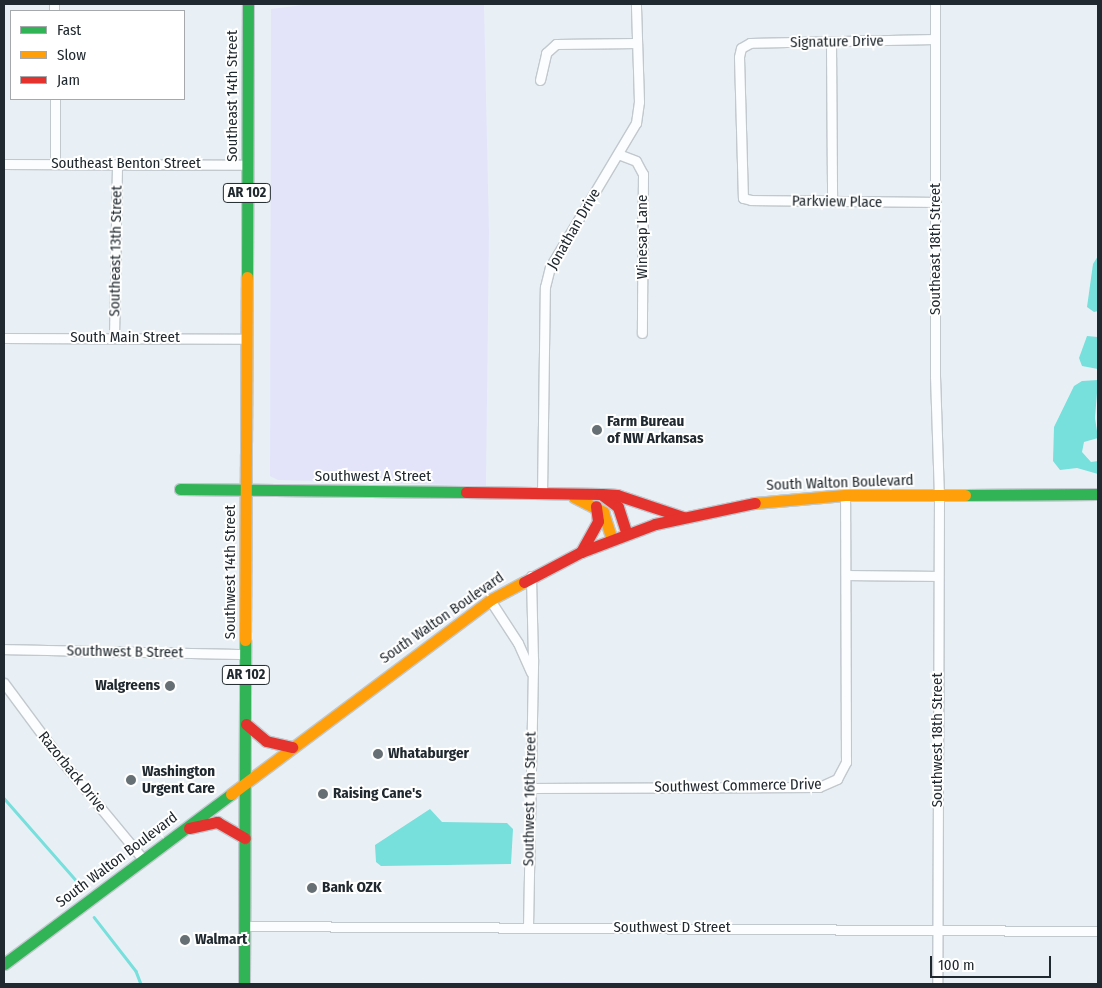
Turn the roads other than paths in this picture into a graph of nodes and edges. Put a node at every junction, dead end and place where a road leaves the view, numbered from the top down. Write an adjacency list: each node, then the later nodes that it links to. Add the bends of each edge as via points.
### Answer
1 (248, 4): 13 (main road, Southeast 14th Street / AR 102)
2 (636, 4): 5 (street, Jonathan Drive)
3 (934, 4): 4 (street, Southeast 18th Street)
4 (935, 39): 6 (street, Signature Drive); 16 (street, Southeast 18th Street)
5 (637, 43): 7 (street, via 556,44 546,53); 9 (street, Jonathan Drive, via 639,102 636,123)
6 (831, 43): 14 (street, Signature Drive, via 750,43 741,48); 15 (street)
7 (540, 80)
8 (55, 100): 11 (street)
9 (618, 154): 17 (street, Winesap Lane, via 636,161 643,174); 23 (street, Jonathan Drive, via 550,267 545,287)
10 (4, 164): 11 (street, Southeast Benton Street)
11 (55, 164): 12 (street, Southeast Benton Street)
12 (117, 164): 13 (street, Southeast Benton Street); 19 (street, Southeast 13th Street)
13 (248, 165): 20 (main road, Southeast 14th Street / AR 102)
14 (742, 194): 15 (street, Parkview Place, via 743,198 751,200)
15 (832, 202): 16 (street, Parkview Place)
16 (936, 202): 28 (street, Southeast 18th Street, via 935,376)
17 (642, 333)
18 (4, 338): 19 (street, South Main Street)
19 (114, 338): 20 (street, South Main Street)
20 (247, 339): 22 (main road, Southwest 14th Street / AR 102)
21 (180, 489): 22 (main road, Southwest A Street)
22 (246, 491): 23 (main road, Southwest A Street); 39 (main road, Southwest 14th Street / AR 102)
23 (542, 494): 24 (main road, Southwest A Street)
24 (565, 494): 25 (main road, Southwest A Street); 29 (main road, Southwest A Street)
25 (602, 494): 30 (main road, Southwest A Street, via 617,495); 31 (main road, via 618,507)
26 (1098, 494): 28 (main road, South Walton Boulevard)
27 (845, 495): 28 (main road, South Walton Boulevard); 30 (main road, South Walton Boulevard, via 772,499); 34 (street, Southwest Commerce Drive)
28 (939, 495): 36 (street, Southwest 18th Street)
29 (596, 506): 32 (main road, via 603,512); 33 (main road, via 598,522)
30 (683, 517): 31 (main road, South Walton Boulevard)
31 (627, 534): 32 (main road, South Walton Boulevard)
32 (612, 539): 33 (main road, South Walton Boulevard)
33 (580, 552): 35 (main road, South Walton Boulevard)
34 (847, 575): 36 (street); 45 (street, Southwest Commerce Drive, via 846,762 842,775 833,783 819,787)
35 (531, 576): 37 (main road, South Walton Boulevard); 40 (street, Southwest 16th Street)
36 (938, 576): 51 (street, Southwest 18th Street)
37 (490, 600): 40 (street, Southwest 16th Street, via 518,643); 43 (main road, South Walton Boulevard)
38 (4, 649): 39 (street, Southwest B Street)
39 (246, 654): 42 (main road, Southwest 14th Street / AR 102)
40 (531, 672): 45 (street, Southwest 16th Street)
41 (4, 683): 48 (street, Razorback Drive, via 61,760)
42 (246, 724): 43 (main road, via 266,741); 44 (main road, Southwest 14th Street / AR 102)
43 (292, 747): 44 (main road, South Walton Boulevard)
44 (245, 782): 46 (main road, South Walton Boulevard); 47 (main road, Southwest 14th Street / AR 102)
45 (530, 788): 50 (street, Southwest 16th Street)
46 (181, 830): 47 (main road, via 217,822); 48 (main road, South Walton Boulevard)
47 (245, 838): 49 (main road, Southwest 14th Street / AR 102)
48 (143, 859): 53 (main road, South Walton Boulevard)
49 (245, 926): 50 (street, Southwest D Street); 54 (main road, Southwest 14th Street / AR 102)
50 (528, 927): 51 (street, Southwest D Street)
51 (937, 930): 52 (street, Southwest D Street); 55 (street, Southwest 18th Street)
52 (1098, 931)
53 (4, 964)
54 (244, 984)
55 (937, 984)

